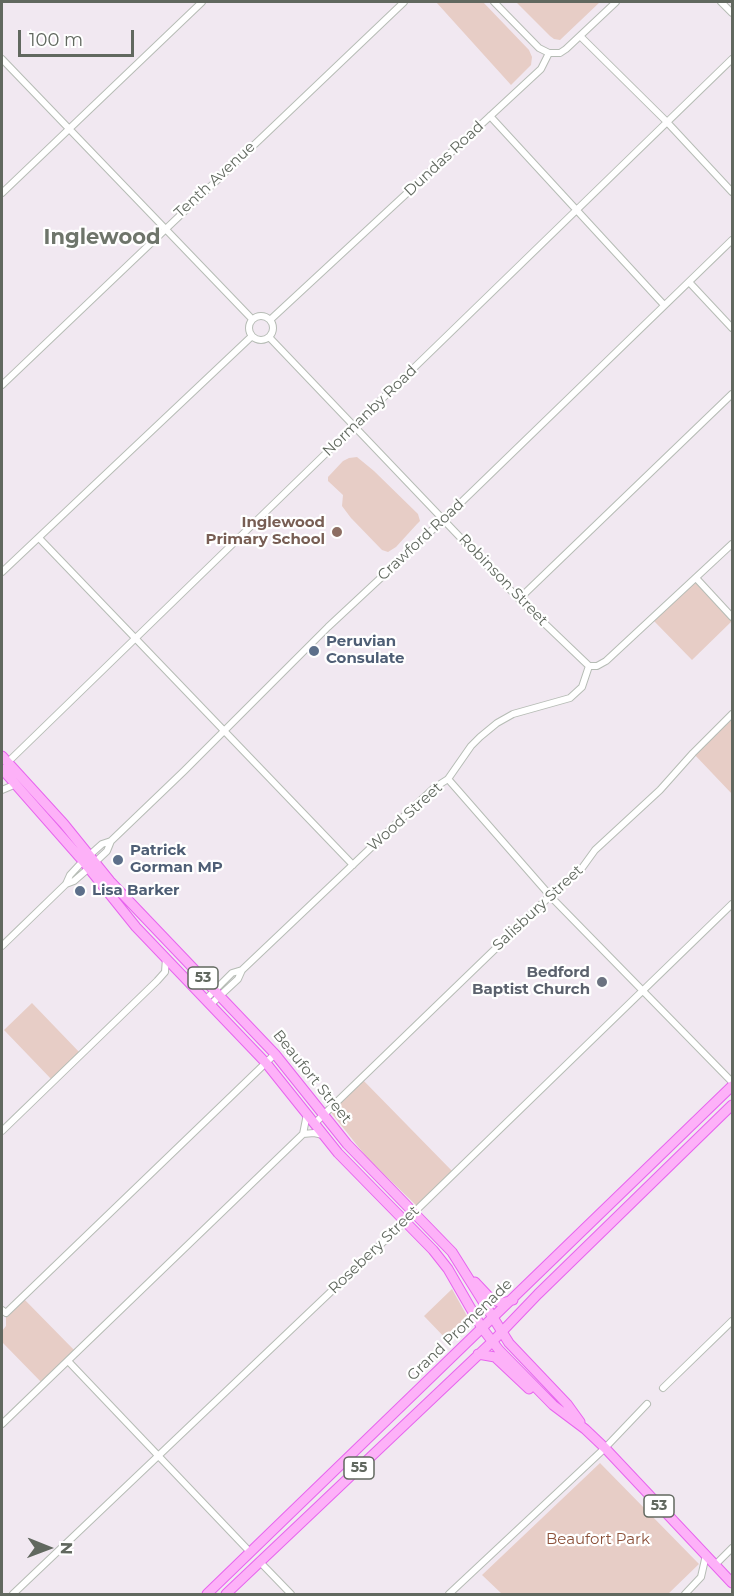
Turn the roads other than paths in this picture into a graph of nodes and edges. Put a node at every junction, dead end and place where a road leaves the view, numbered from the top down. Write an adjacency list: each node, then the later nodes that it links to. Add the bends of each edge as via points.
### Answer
1 (202, 2): 13 (street)
2 (404, 2): 17 (street, Tenth Avenue)
3 (494, 2): 8 (street, via 539,48)
4 (616, 2): 7 (street)
5 (721, 2): 6 (street)
6 (732, 13)
7 (580, 36): 8 (street, via 566,50); 12 (street)
8 (549, 53): 11 (street, Dundas Road, via 541,69)
9 (2, 59): 13 (street)
10 (732, 59): 12 (street, Normanby Road)
11 (490, 116): 16 (street); 22 (street, Dundas Road)
12 (666, 122): 14 (street); 16 (street, Normanby Road)
13 (69, 129): 15 (street); 17 (street)
14 (732, 192)
15 (2, 193)
16 (577, 210): 20 (street); 28 (street, Normanby Road)
17 (165, 228): 21 (street); 26 (street, Tenth Avenue)
18 (732, 240): 19 (street, Crawford Road)
19 (688, 282): 20 (street, Crawford Road); 23 (street)
20 (664, 305): 29 (street, Crawford Road)
21 (252, 319): 22 (street, via 261,315); 24 (street)
22 (270, 320): 25 (street, via 273,329)
23 (732, 328)
24 (252, 336): 25 (street, via 260,340); 30 (street)
25 (269, 337): 28 (street, Robinson Street)
26 (2, 385)
27 (732, 394): 34 (street)
28 (353, 426): 29 (street, Robinson Street); 36 (street, Normanby Road)
29 (444, 519): 34 (street, Robinson Street); 39 (street, Crawford Road, via 328,627)
30 (39, 538): 32 (street); 36 (street)
31 (732, 544): 33 (street)
32 (2, 572)
33 (696, 578): 35 (street); 37 (street, via 606,661)
34 (519, 599): 37 (street, Robinson Street)
35 (732, 617)
36 (135, 638): 39 (street); 40 (street, Normanby Road)
37 (589, 666): 41 (street, Wood Street, via 582,687 570,698 513,714 496,723 471,746)
38 (732, 714): 46 (street, Salisbury Street)
39 (225, 732): 44 (street, Crawford Road, via 111,841 102,844); 45 (street)
40 (3, 768): 42 (main road, Beaufort Street / 53); 44 (main road, Beaufort Street / 53)
41 (448, 779): 45 (street, Wood Street); 46 (street)
42 (16, 784): 43 (street); 44 (main road, Beaufort Street / 53)
43 (2, 790)
44 (89, 862): 48 (street, Crawford Road, via 70,875 66,884); 49 (main road, Beaufort Street / 53, via 129,919); 51 (main road, Beaufort Street / 53)
45 (353, 865): 51 (street, Wood Street, via 242,970 232,973)
46 (551, 895): 50 (street); 58 (street, Salisbury Street)
47 (732, 904): 50 (street, Rosebery Street)
48 (2, 946)
49 (166, 957): 52 (main road, Beaufort Street / 53); 60 (street, via 165,972)
50 (642, 992): 55 (street); 63 (street, Rosebery Street)
51 (218, 993): 52 (street, Wood Street); 53 (main road, Beaufort Street / 53)
52 (208, 1002): 54 (main road, Beaufort Street / 53)
53 (275, 1054): 54 (street); 58 (main road, Beaufort Street / 53)
54 (266, 1063): 57 (main road, Beaufort Street / 53); 67 (street)
55 (732, 1084): 66 (main road, Grand Promenade / 55)
56 (732, 1105): 71 (main road, Grand Promenade / 55)
57 (307, 1114): 59 (main road, Beaufort Street / 53); 61 (street)
58 (324, 1114): 59 (street, Salisbury Street); 63 (main road, Beaufort Street / 53, via 347,1144)
59 (314, 1124): 62 (main road, Beaufort Street / 53)
60 (2, 1131)
61 (303, 1134): 62 (street); 74 (street)
62 (324, 1136): 64 (main road, Beaufort Street / 53)
63 (414, 1212): 64 (street, Rosebery Street); 65 (main road, Beaufort Street / 53, via 452,1252)
64 (405, 1221): 70 (main road, Beaufort Street / 53, via 448,1269); 81 (street, Rosebery Street)
65 (463, 1270): 66 (main road, via 491,1299 502,1303); 68 (main road, Beaufort Street / 53)
66 (513, 1300): 68 (main road, Grand Promenade / 55)
67 (4, 1312)
68 (493, 1319): 70 (main road, Grand Promenade / 55); 71 (main road, Beaufort Street / 53)
69 (732, 1321): 75 (street)
70 (482, 1328): 72 (main road, Beaufort Street / 53); 83 (main road, Grand Promenade / 55)
71 (502, 1332): 72 (main road, Grand Promenade / 55); 79 (main road, Beaufort Street / 53)
72 (492, 1341): 73 (main road, Grand Promenade / 55); 77 (main road, Beaufort Street / 53)
73 (478, 1354): 77 (main road, via 495,1357 541,1401); 85 (main road, Grand Promenade / 55)
74 (68, 1361): 78 (street); 81 (street)
75 (663, 1388)
76 (647, 1404): 80 (street)
77 (553, 1405): 79 (main road, Beaufort Street / 53)
78 (2, 1425)
79 (585, 1429): 80 (main road, Beaufort Street / 53)
80 (605, 1448): 84 (main road, Beaufort Street / 53); 92 (street)
81 (158, 1456): 83 (street); 88 (street, Rosebery Street)
82 (732, 1548): 86 (street)
83 (250, 1552): 89 (main road, Grand Promenade / 55)
84 (706, 1556): 86 (main road, Beaufort Street / 53); 93 (street, via 701,1577)
85 (260, 1562): 90 (main road, Grand Promenade / 55); 91 (street)
86 (715, 1565): 87 (main road, Beaufort Street / 53)
87 (732, 1583)
88 (13, 1594)
89 (207, 1594)
90 (226, 1594)
91 (291, 1594)
92 (449, 1594)
93 (685, 1594)

